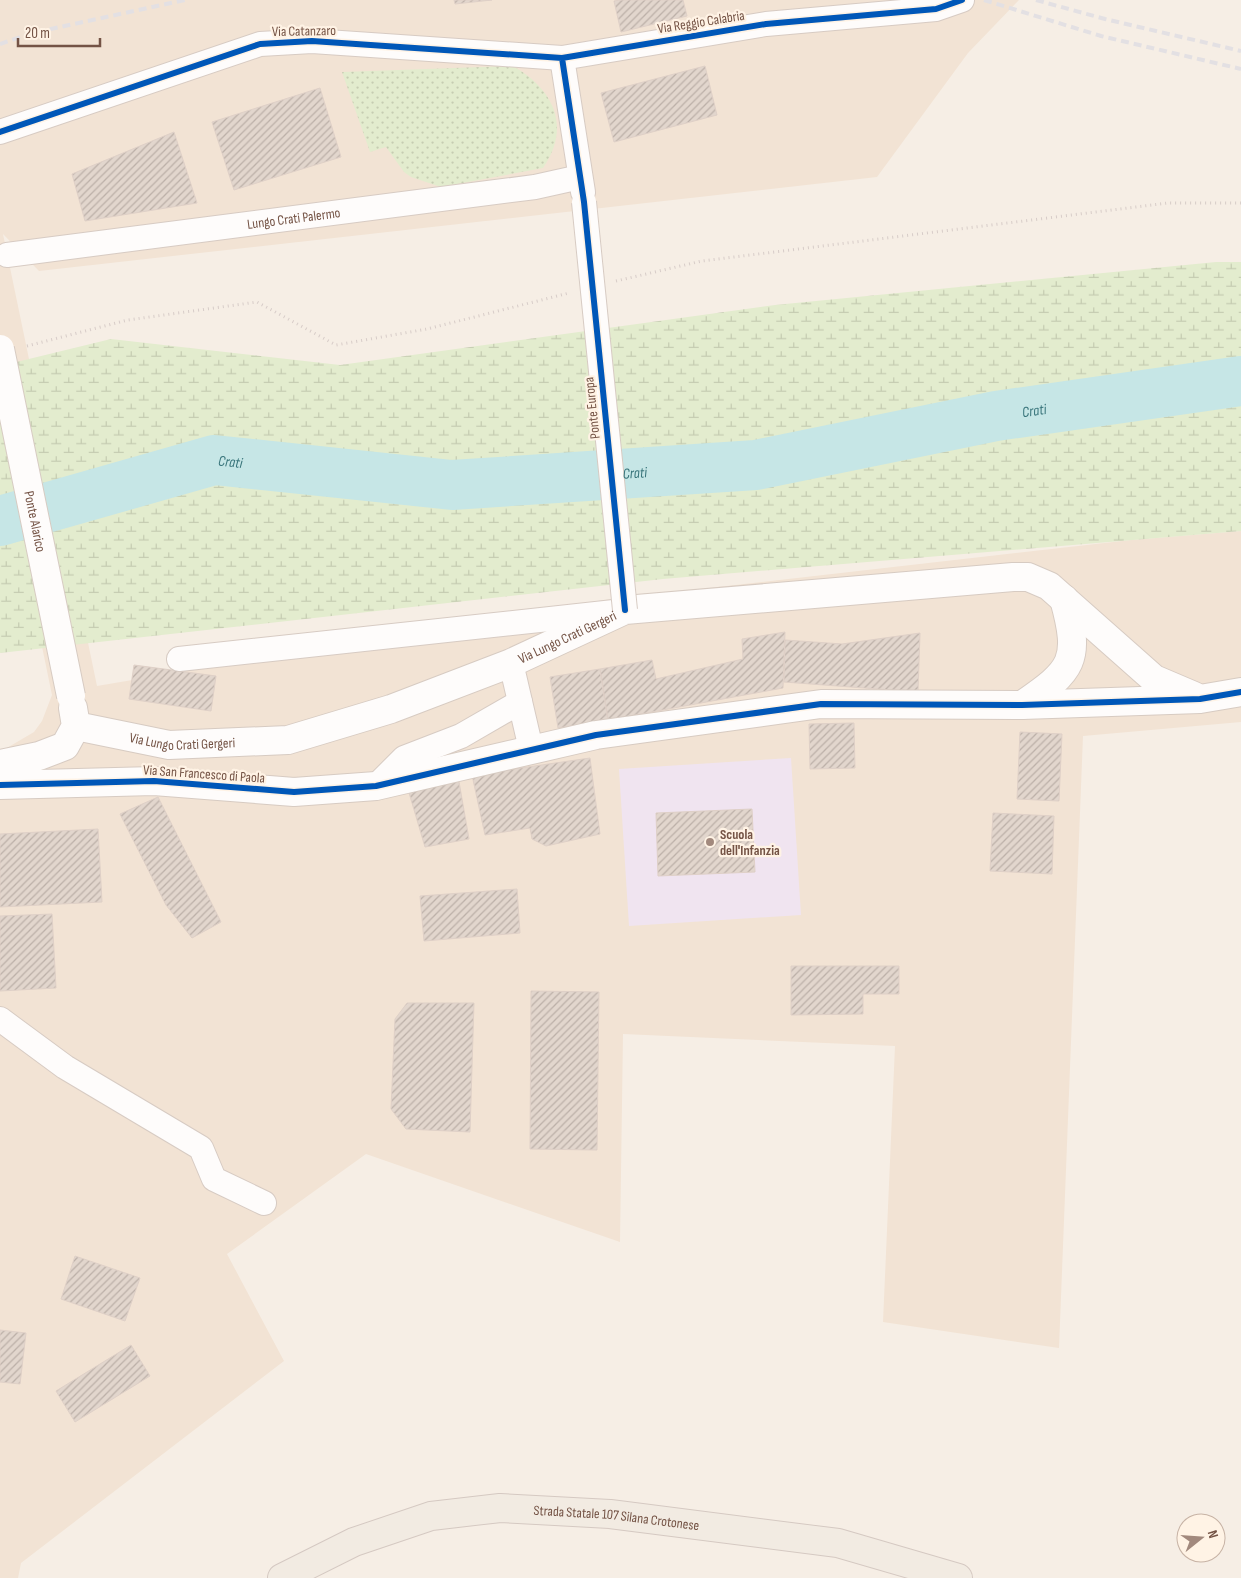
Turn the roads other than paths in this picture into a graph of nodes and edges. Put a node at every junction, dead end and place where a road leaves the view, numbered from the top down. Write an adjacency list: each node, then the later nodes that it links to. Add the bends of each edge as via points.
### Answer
1 (962, 0): 2 (street, Via Reggio Calabria, via 936,8 766,24)
2 (562, 58): 3 (street, Via Catanzaro, via 312,41 260,44); 4 (street, Ponte Europa)
3 (0, 132)
4 (580, 177): 5 (street, Lungo Crati Palermo, via 525,188); 8 (street, Ponte Europa, bridge)
5 (7, 255)
6 (0, 348): 15 (street, Ponte Alarico, bridge)
7 (1064, 599): 8 (street, via 1049,586 1028,577 1013,577); 12 (street, via 1154,679); 14 (street, via 1072,647 1068,665 1056,681)
8 (625, 610): 9 (street, Via Lungo Crati Gergeri); 10 (street, Via Lungo Crati Gergeri)
9 (179, 659)
10 (512, 663): 13 (street); 15 (street, Via Lungo Crati Gergeri, via 390,708 288,740 169,745)
11 (1241, 692): 12 (street, Via San Francesco di Paola)
12 (1200, 699): 14 (street, Via San Francesco di Paola)
13 (520, 702): 16 (street); 19 (street, via 461,736 404,758)
14 (1022, 705): 16 (street, Via San Francesco di Paola, via 821,704 596,735)
15 (76, 726): 17 (street, via 65,746 39,756)
16 (531, 750): 19 (street, Via San Francesco di Paola)
17 (0, 764)
18 (0, 785): 19 (street, Via San Francesco di Paola, via 154,781 294,792)
19 (376, 786)
20 (0, 1019): 21 (street, via 65,1067 201,1148 214,1179)
21 (264, 1202)
22 (282, 1578): 23 (main road, Strada Statale 107 Silana Crotonese, via 354,1542 431,1516 500,1508 610,1514 838,1543)
23 (958, 1578)

